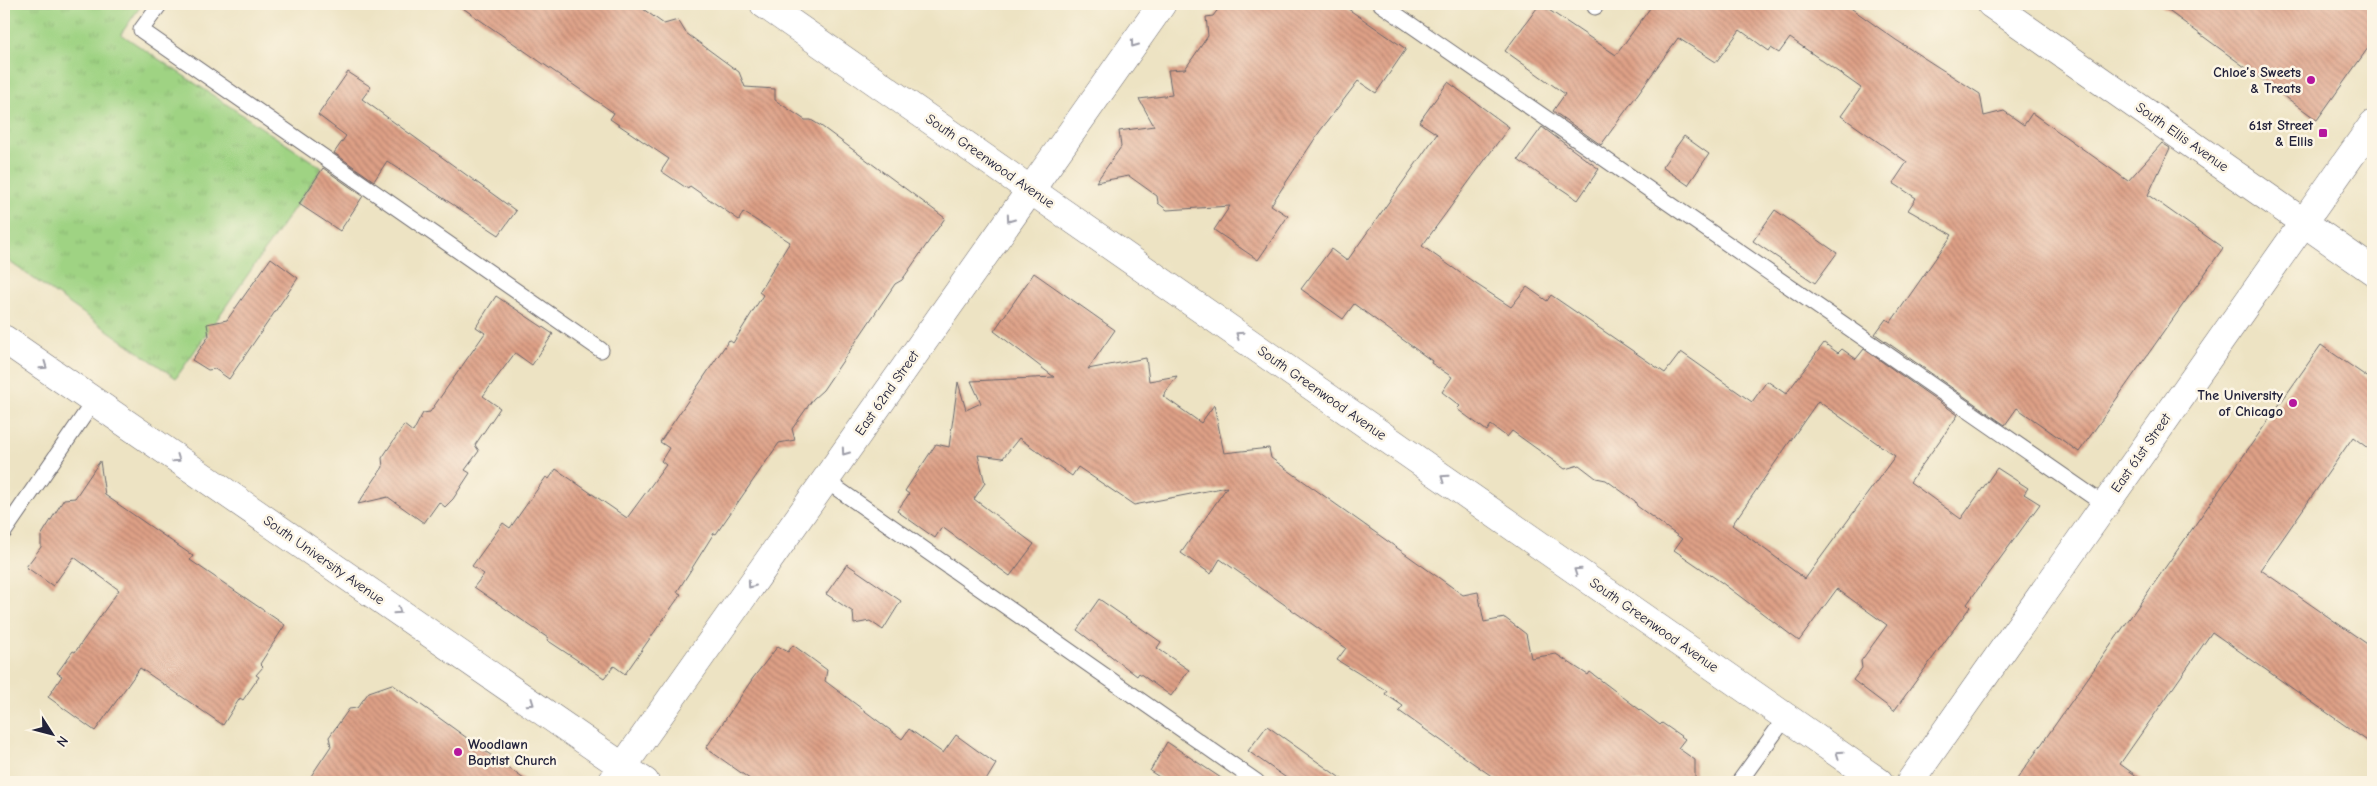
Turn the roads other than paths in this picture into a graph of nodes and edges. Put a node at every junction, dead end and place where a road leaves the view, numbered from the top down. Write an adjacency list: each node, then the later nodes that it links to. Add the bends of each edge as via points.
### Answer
1 (160, 4): 11 (lane, via 142,30)
2 (764, 4): 7 (street, South Greenwood Avenue)
3 (1162, 4): 7 (street, East 62nd Street, one-way to 7)
4 (1381, 4): 14 (lane)
5 (1991, 4): 8 (street, South Ellis Avenue)
6 (2373, 124): 8 (street, East 61st Street)
7 (1031, 190): 13 (street, East 62nd Street, one-way to 13); 16 (street, South Greenwood Avenue, one-way to 7)
8 (2304, 222): 9 (street, South Ellis Avenue); 14 (street, East 61st Street)
9 (2373, 271)
10 (4, 339): 12 (street, South University Avenue, one-way to 12)
11 (601, 350)
12 (94, 401): 15 (lane); 17 (street, South University Avenue, one-way to 17)
13 (825, 480): 17 (street, East 62nd Street, one-way to 17); 19 (lane)
14 (2105, 505): 22 (street, East 61st Street)
15 (4, 532)
16 (1786, 717): 20 (lane); 21 (street, South Greenwood Avenue, one-way to 16)
17 (617, 774): 18 (street, South University Avenue)
18 (645, 782)
19 (1257, 782)
20 (1740, 782)
21 (1879, 782)
22 (1910, 782)

